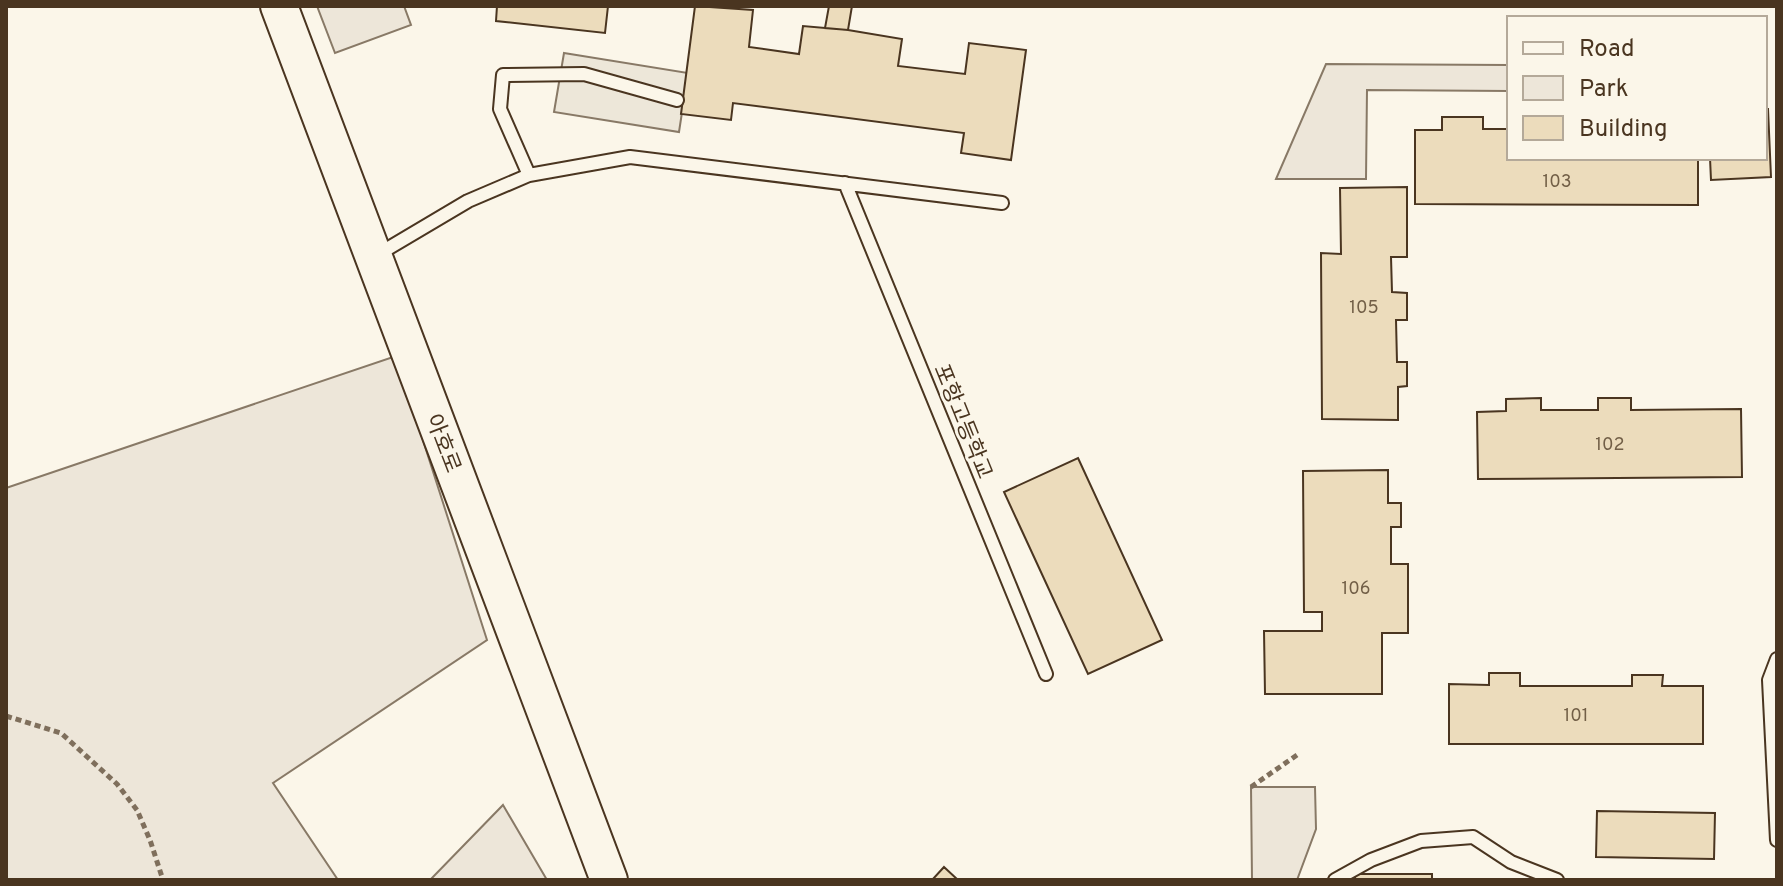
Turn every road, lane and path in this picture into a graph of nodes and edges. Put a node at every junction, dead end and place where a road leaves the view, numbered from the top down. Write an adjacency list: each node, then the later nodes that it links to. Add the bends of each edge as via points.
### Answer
1 (279, 6): 6 (main road, 아호로)
2 (677, 100): 3 (lane, via 584,74 503,75 500,109)
3 (529, 175): 4 (lane, via 630,157); 6 (lane, via 468,201)
4 (845, 183): 5 (lane); 8 (lane, 포항고등학교)
5 (1002, 203)
6 (374, 257): 14 (main road, 아호로)
7 (1777, 659): 12 (lane, via 1769,680)
8 (1046, 674)
9 (6, 716): 13 (path, via 61,733 117,784 137,810)
10 (1297, 755): 11 (path)
11 (1251, 787)
12 (1777, 840)
13 (163, 880)
14 (609, 880)
15 (1335, 880): 16 (lane, via 1421,841 1473,837 1511,862)
16 (1557, 880)

